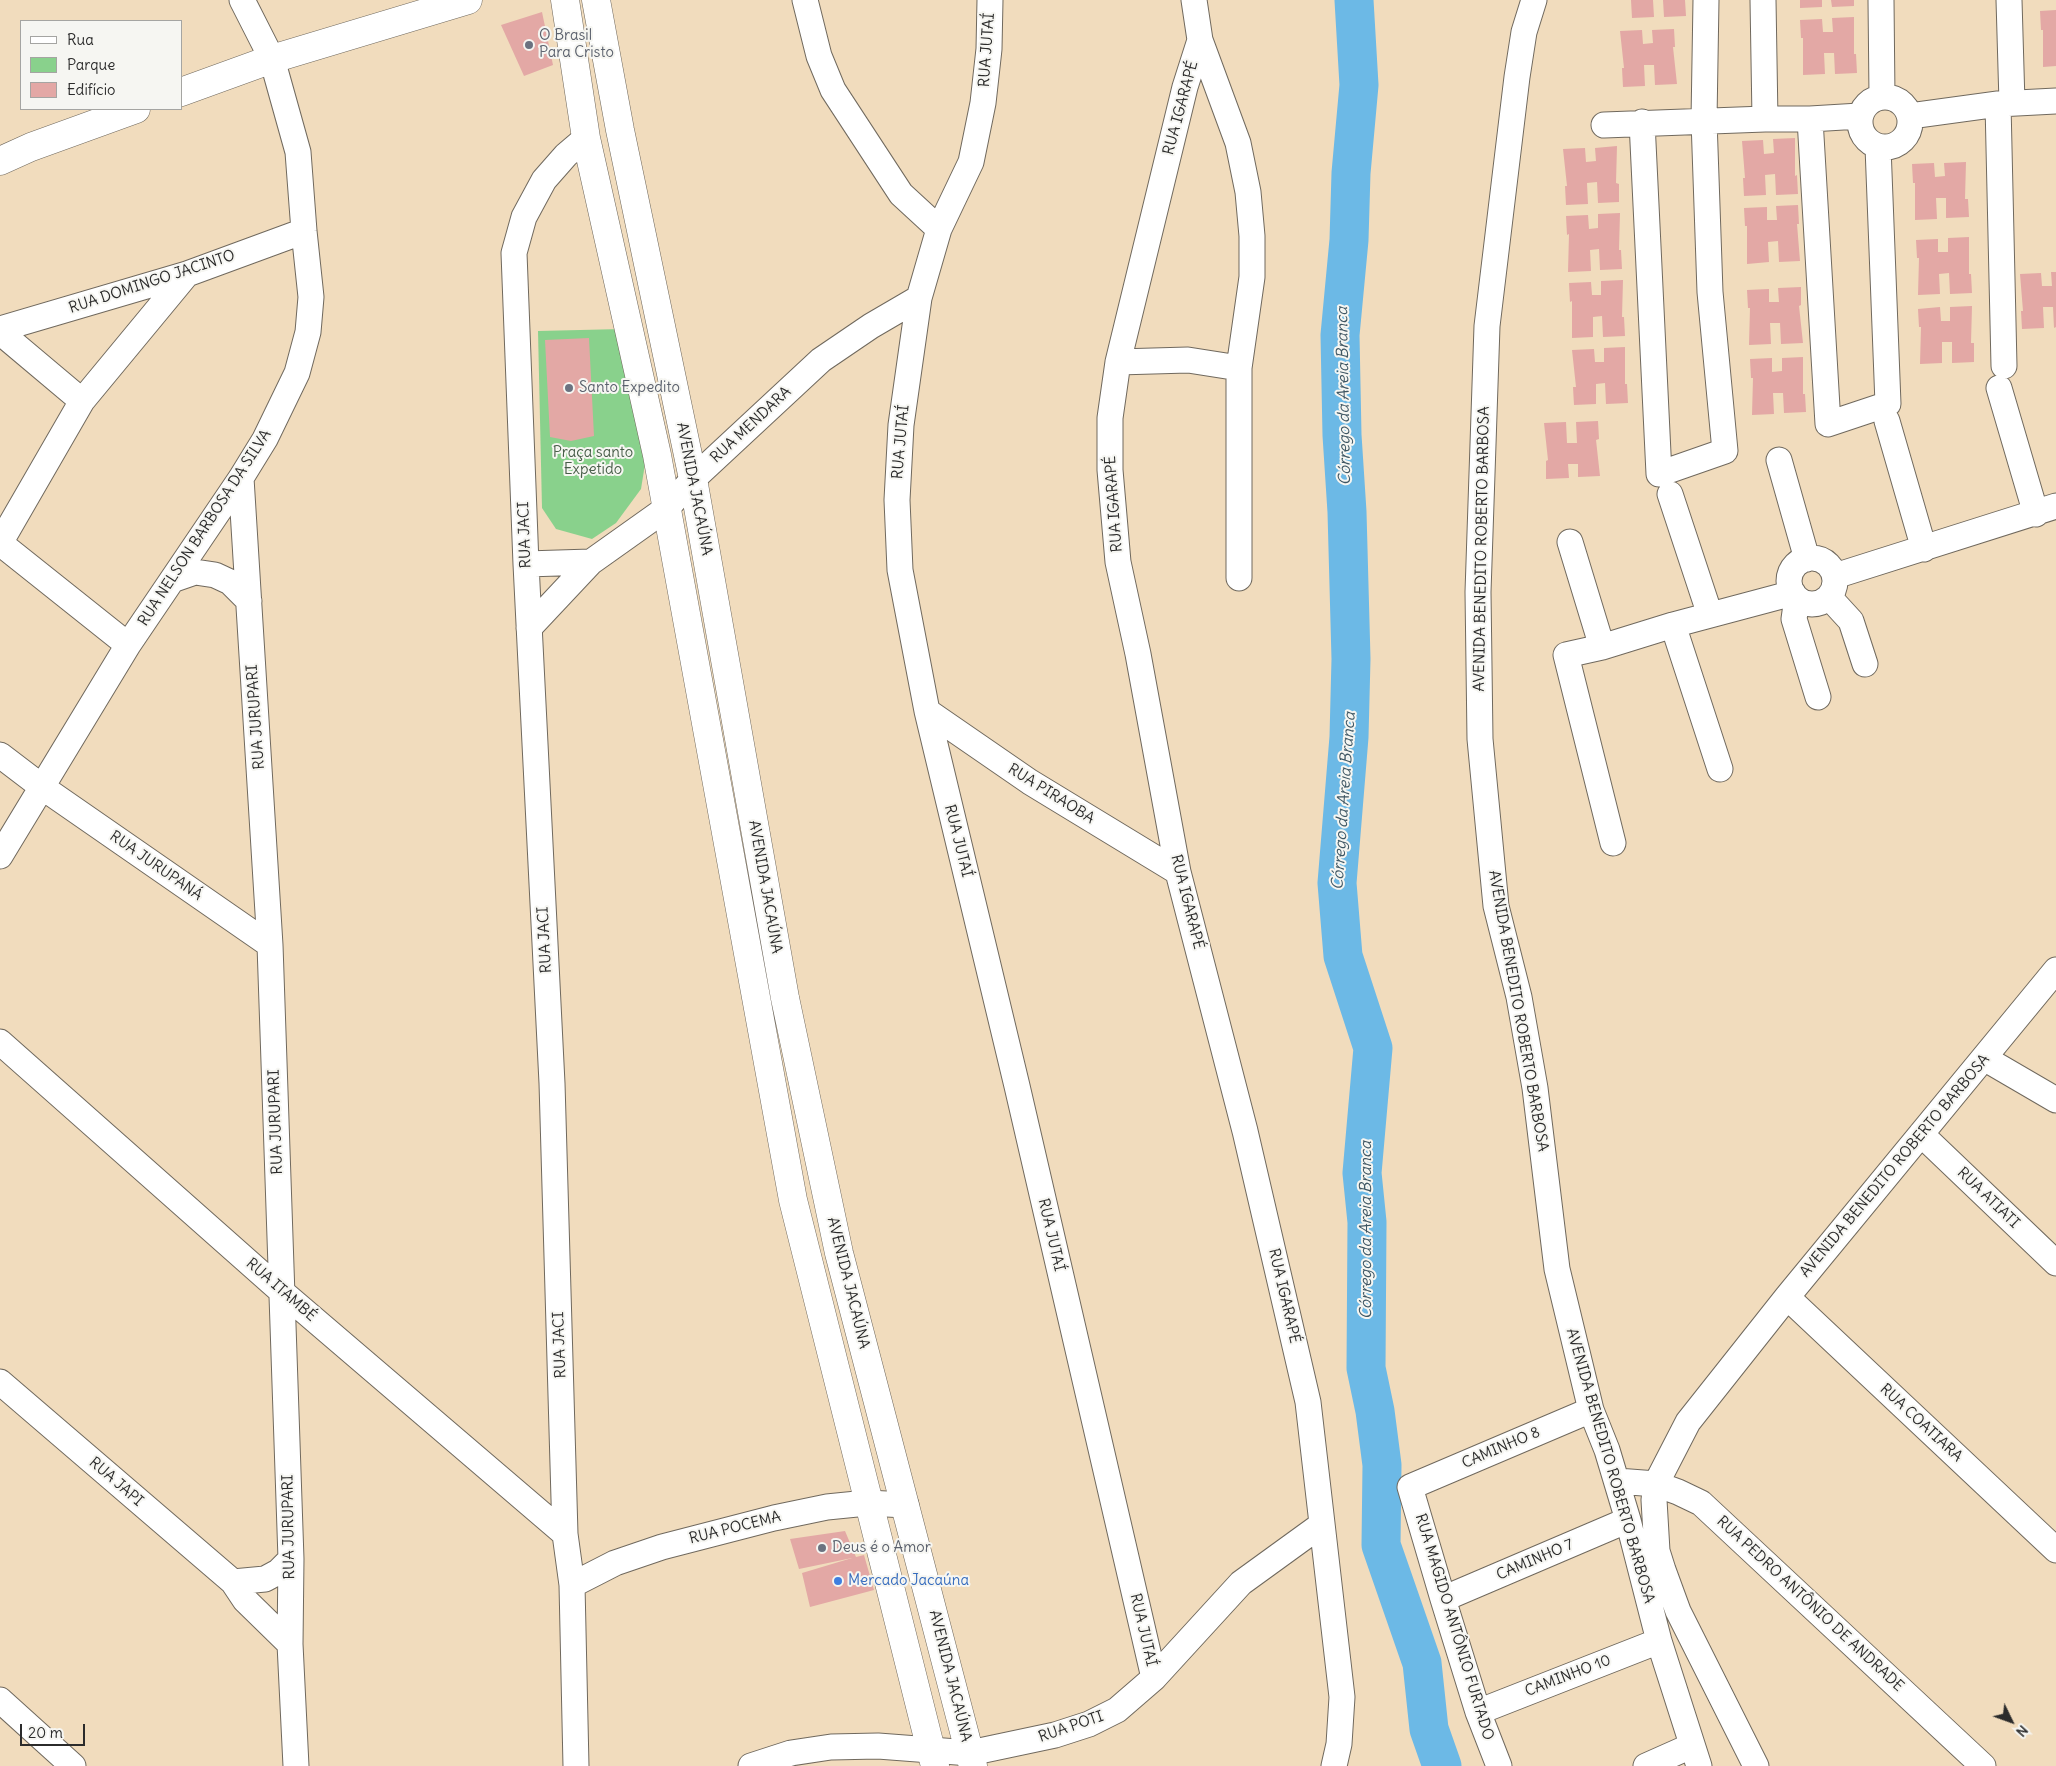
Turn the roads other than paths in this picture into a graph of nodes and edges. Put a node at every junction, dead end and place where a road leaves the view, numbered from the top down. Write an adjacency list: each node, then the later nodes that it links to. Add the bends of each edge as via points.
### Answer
1 (242, 0): 14 (street, RUA NELSON BARBOSA DA SILVA)
2 (468, 0): 14 (street)
3 (565, 0): 27 (street, AVENIDA JACAÚNA)
4 (596, 0): 41 (street, AVENIDA JACAÚNA)
5 (805, 0): 30 (street, via 819,56 833,90 901,194)
6 (990, 0): 30 (street, RUA JUTAÍ, via 983,103 971,162)
7 (1194, 0): 13 (street, RUA IGARAPÉ)
8 (1534, 0): 80 (street, AVENIDA BENEDITO ROBERTO BARBOSA, via 1524,32 1517,77 1487,326 1478,592 1480,739 1496,906 1519,997 1535,1088 1557,1269)
9 (1706, 0): 24 (street)
10 (1763, 0): 22 (street)
11 (1881, 0): 16 (street)
12 (2008, 0): 18 (street)
13 (1200, 40): 35 (street, RUA IGARAPÉ, via 1185,87); 36 (street, RUA IGARAPÉ, via 1238,143 1248,192 1252,277)
14 (272, 59): 15 (street); 31 (street, RUA NELSON BARBOSA DA SILVA, via 298,152)
15 (182, 92)
16 (1882, 96): 20 (street, via 1868,102); 21 (street, via 1897,99)
17 (2056, 101): 18 (street)
18 (2005, 104): 21 (street); 44 (street, via 2002,377)
19 (133, 110): 29 (street)
20 (1860, 116): 23 (street); 28 (street, via 1861,132)
21 (1910, 116): 28 (street, via 1908,134 1902,140 1887,147)
22 (1765, 119): 23 (street); 24 (street)
23 (1810, 119): 28 (street, via 1828,424 1888,404)
24 (1704, 120): 25 (street); 25 (street, via 1710,292 1725,451 1658,474)
25 (1642, 122): 26 (street)
26 (1604, 124)
27 (586, 138): 43 (street, AVENIDA JACAÚNA); 50 (street, RUA JACI, via 544,180 524,217 514,253)
28 (1878, 147)
29 (0, 161)
30 (939, 229): 33 (street, RUA JUTAÍ)
31 (304, 231): 32 (street, RUA DOMINGO JACINTO); 40 (street, RUA NELSON BARBOSA DA SILVA, via 311,298 308,332 283,404)
32 (187, 274): 34 (street, RUA DOMINGO JACINTO); 37 (street)
33 (919, 298): 41 (street, RUA MENDARA, via 821,360); 63 (street, RUA JUTAÍ, via 901,425 897,500 900,570)
34 (0, 331): 37 (street)
35 (1118, 362): 36 (street, via 1188,360); 69 (street, RUA IGARAPÉ, via 1110,418 1110,470 1118,562)
36 (1239, 368): 51 (street, RUA IGARAPÉ)
37 (82, 401): 46 (street)
38 (1887, 421): 47 (street)
39 (1779, 460): 48 (street)
40 (241, 478): 52 (street, RUA NELSON BARBOSA DA SILVA); 55 (street, RUA JURUPARI)
41 (693, 479): 43 (street, RUA MENDARA); 85 (street, AVENIDA JACAÚNA, via 785,998 839,1253)
42 (1670, 494): 56 (street)
43 (667, 508): 49 (street, RUA MENDARA); 84 (street, AVENIDA JACAÚNA, via 793,1200)
44 (2046, 510): 47 (street)
45 (1570, 542): 60 (street)
46 (0, 543): 59 (street)
47 (1924, 549): 53 (street)
48 (1807, 559): 53 (street, via 1822,560 1832,570); 54 (street, via 1799,562 1790,577)
49 (591, 562): 50 (street); 58 (street, RUA MENDARA)
50 (526, 564): 58 (street, RUA JACI)
51 (1240, 578)
52 (172, 580): 55 (street, via 195,572 215,575 230,582); 59 (street, RUA NELSON BARBOSA DA SILVA)
53 (1832, 586): 54 (street, via 1817,603 1810,604); 61 (street, via 1851,621)
54 (1795, 596): 56 (street); 62 (street, via 1794,619)
55 (249, 601): 70 (street, RUA JURUPARI)
56 (1710, 615): 57 (street)
57 (1673, 625): 60 (street); 65 (street)
58 (529, 628): 88 (street, RUA JACI, via 552,1083)
59 (128, 645): 66 (street, RUA NELSON BARBOSA DA SILVA)
60 (1602, 647): 67 (street, via 1566,655)
61 (1865, 664)
62 (1818, 697)
63 (927, 711): 69 (street, RUA PIRAOBA, via 1030,782); 96 (street, RUA JUTAÍ)
64 (0, 755): 66 (street, RUA JURUPANÁ)
65 (1720, 769)
66 (42, 787): 68 (street, RUA NELSON BARBOSA DA SILVA); 70 (street, RUA JURUPANÁ)
67 (1613, 843)
68 (0, 856)
69 (1178, 872): 87 (street, RUA IGARAPÉ, via 1246,1132 1308,1402)
70 (270, 944): 77 (street, RUA JURUPARI)
71 (2056, 970): 73 (street, AVENIDA BENEDITO ROBERTO BARBOSA)
72 (0, 1042): 77 (street, RUA ITAMBÉ)
73 (1984, 1058): 74 (street); 75 (street, AVENIDA BENEDITO ROBERTO BARBOSA)
74 (2056, 1100)
75 (1921, 1134): 76 (street, RUA ATIATI); 78 (street, AVENIDA BENEDITO ROBERTO BARBOSA)
76 (2056, 1263)
77 (281, 1290): 88 (street, RUA ITAMBÉ); 90 (street, RUA JURUPARI)
78 (1787, 1297): 82 (street, AVENIDA BENEDITO ROBERTO BARBOSA, via 1688,1422); 89 (street, RUA COATIARA)
79 (0, 1382): 91 (street, RUA JAPI)
80 (1592, 1410): 81 (street, AVENIDA BENEDITO ROBERTO BARBOSA); 83 (street, CAMINHO 8)
81 (1616, 1481): 82 (street, RUA PEDRO ANTÔNIO DE ANDRADE); 86 (street, AVENIDA BENEDITO ROBERTO BARBOSA)
82 (1656, 1484): 109 (street, AVENIDA BENEDITO ROBERTO BARBOSA, via 1657,1551 1663,1570 1678,1611); 110 (street, RUA PEDRO ANTÔNIO DE ANDRADE, via 1701,1503)
83 (1410, 1487): 93 (street, RUA MAGIDO ANTÔNIO FURTADO)
84 (867, 1503): 85 (street, RUA POCEMA); 92 (street, RUA POCEMA, via 818,1508 662,1546 615,1563); 100 (street, AVENIDA JACAÚNA)
85 (906, 1505): 101 (street, AVENIDA JACAÚNA)
86 (1628, 1520): 93 (street, CAMINHO 7); 94 (street, AVENIDA BENEDITO ROBERTO BARBOSA)
87 (1321, 1525): 96 (street, RUA POTI, via 1242,1583); 106 (street, RUA IGARAPÉ, via 1342,1697 1340,1744)
88 (565, 1534): 92 (street, RUA JACI)
89 (2056, 1550)
90 (291, 1560): 91 (street, via 265,1579); 95 (street, RUA JURUPARI)
91 (233, 1582): 95 (street, RUA JAPI, via 250,1605)
92 (572, 1585): 104 (street, RUA JACI)
93 (1443, 1599): 98 (street, RUA MAGIDO ANTÔNIO FURTADO)
94 (1658, 1641): 98 (street, CAMINHO 10); 99 (street, AVENIDA BENEDITO ROBERTO BARBOSA)
95 (290, 1644): 103 (street, RUA JURUPARI)
96 (1154, 1678): 101 (street, RUA POTI, via 1117,1710 1089,1724)
97 (0, 1700): 102 (street)
98 (1478, 1712): 107 (street, RUA MAGIDO ANTÔNIO FURTADO)
99 (1695, 1756): 108 (street)
100 (932, 1757): 101 (street, RUA POTI); 105 (street, RUA POTI, via 878,1746 832,1747 791,1753)
101 (971, 1759)
102 (73, 1766)
103 (296, 1766)
104 (576, 1766)
105 (752, 1766)
106 (1334, 1766)
107 (1499, 1766)
108 (1646, 1766)
109 (1756, 1766)
110 (1983, 1766)

